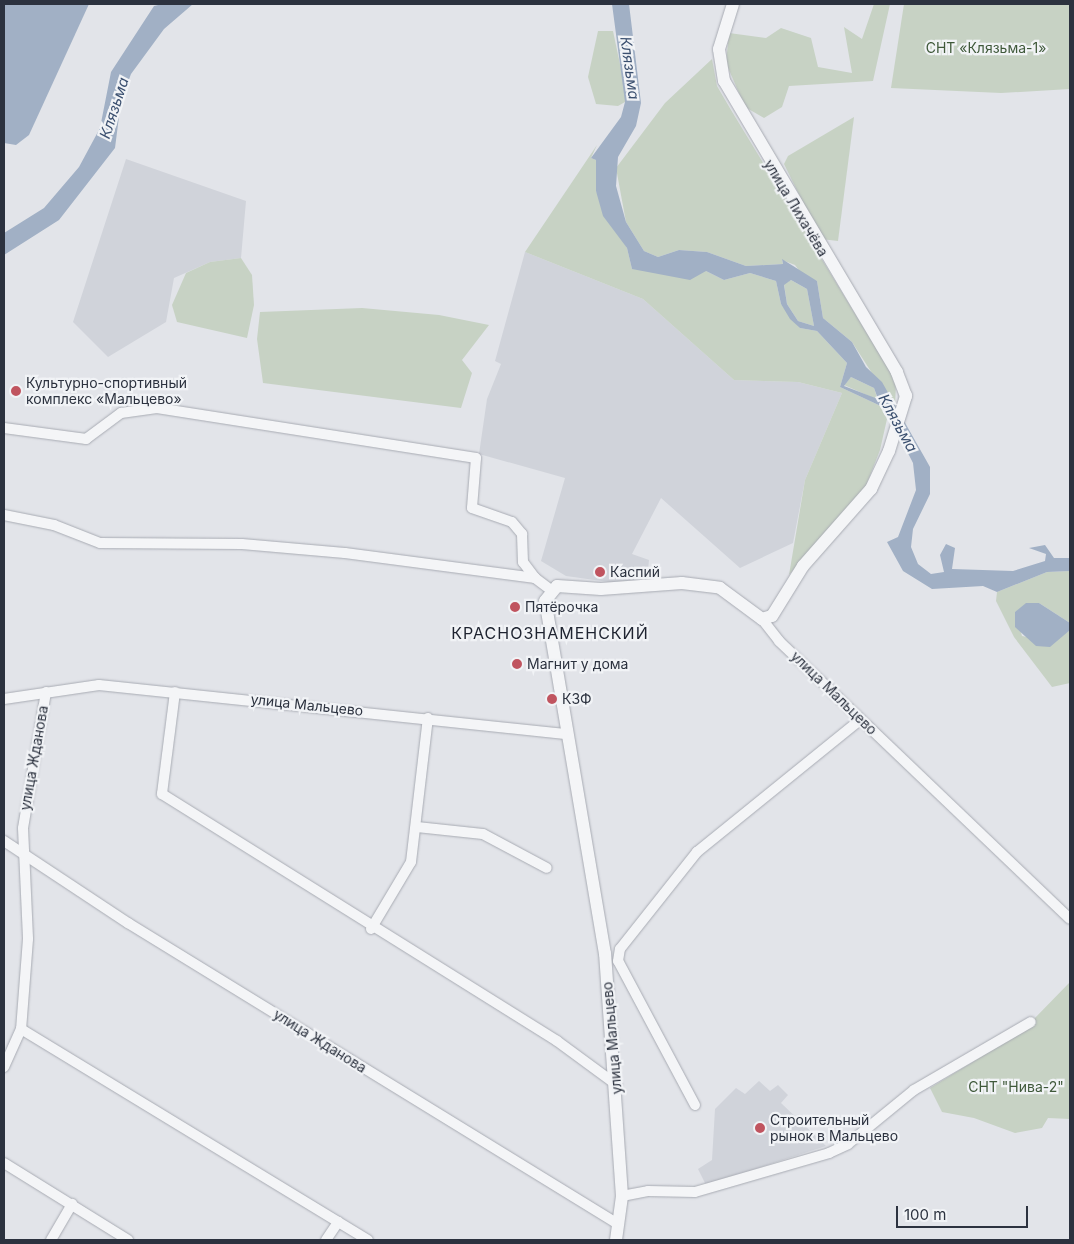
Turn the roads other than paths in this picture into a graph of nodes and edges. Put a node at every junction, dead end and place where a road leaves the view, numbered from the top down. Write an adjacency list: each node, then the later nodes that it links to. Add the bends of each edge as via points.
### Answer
1 (733, 4): 6 (street, улица Лихачёва, via 719,49 724,81 906,391 889,452 871,488 803,566 772,616)
2 (4, 428): 4 (street, via 86,439 121,413 157,408 476,458 472,508 512,522 522,534 523,562)
3 (4, 514): 4 (street, via 54,525 100,543 242,544)
4 (535, 578): 5 (street)
5 (551, 590): 6 (street, улица Мальцево, via 564,585 601,589 682,583 720,588); 12 (street, улица Мальцево, via 546,611)
6 (762, 618): 11 (street, улица Мальцево)
7 (46, 692): 8 (street, улица Мальцево, via 99,685); 9 (street, улица Мальцево); 15 (street, улица Жданова, via 27,785)
8 (175, 692): 10 (street, улица Мальцево); 18 (street, via 162,794)
9 (4, 700)
10 (428, 718): 12 (street, улица Мальцево); 13 (street)
11 (860, 720): 17 (street, улица Мальцево); 19 (street, via 697,852)
12 (567, 734): 19 (street, улица Мальцево)
13 (417, 827): 16 (street, via 483,834); 18 (street, via 411,862)
14 (4, 841): 15 (street, улица Жданова)
15 (23, 856): 21 (street, улица Жданова, via 28,939); 29 (street, улица Жданова)
16 (547, 868)
17 (1070, 919)
18 (371, 928): 23 (street, via 557,1041)
19 (611, 954): 23 (street, улица Мальцево); 24 (street)
20 (1032, 1022): 26 (street, via 914,1090 848,1144 829,1153 702,1190)
21 (21, 1029): 22 (street, улица Жданова); 28 (street)
22 (4, 1068)
23 (617, 1085): 26 (street, улица Мальцево)
24 (695, 1105)
25 (4, 1163): 27 (street)
26 (622, 1196): 29 (street, улица Мальцево)
27 (72, 1204): 30 (street); 31 (street)
28 (338, 1222): 32 (street); 33 (street)
29 (618, 1224): 34 (street, улица Мальцево)
30 (51, 1240)
31 (128, 1240)
32 (326, 1240)
33 (368, 1240)
34 (616, 1240)

